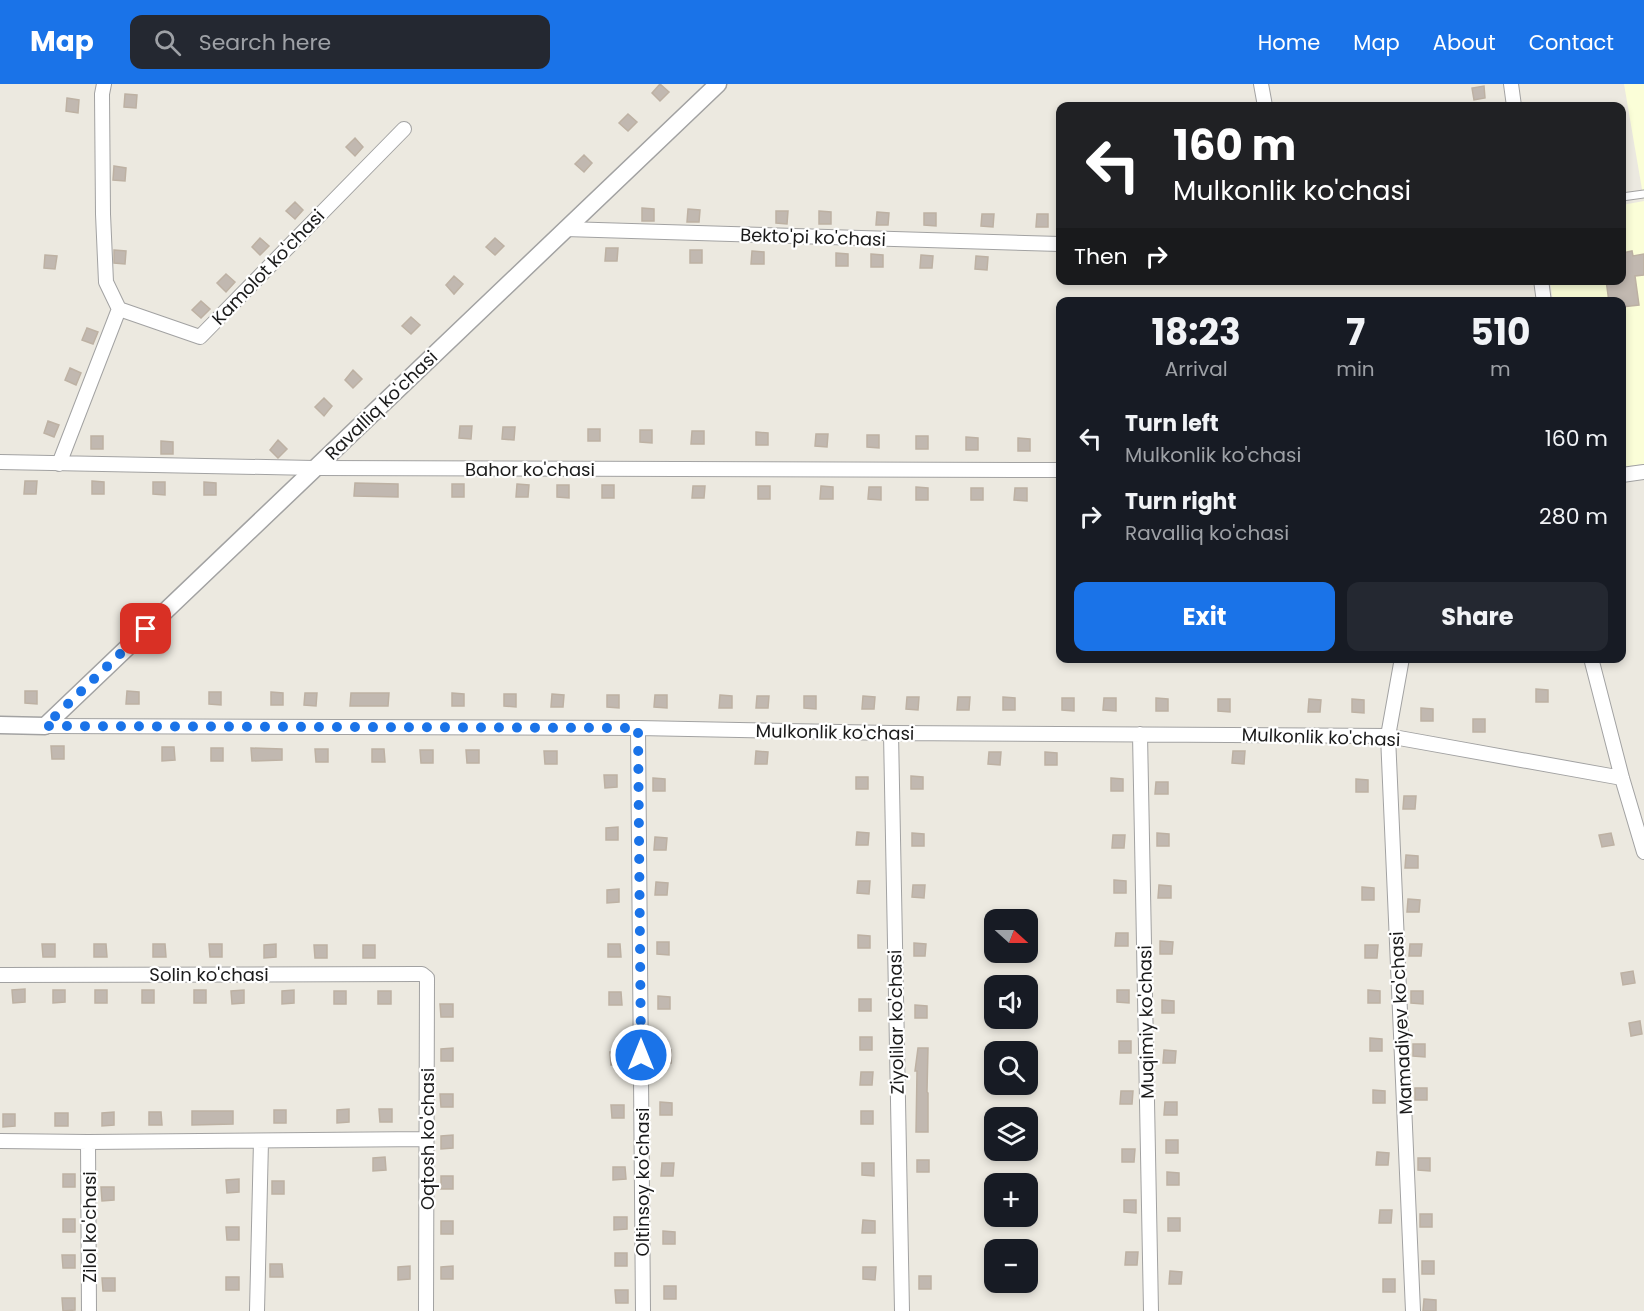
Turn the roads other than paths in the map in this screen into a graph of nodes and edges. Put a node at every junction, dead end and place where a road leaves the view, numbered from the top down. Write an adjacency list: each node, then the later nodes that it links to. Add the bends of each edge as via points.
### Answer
1 (104, 84): 12 (street, via 106,282)
2 (718, 84): 10 (street, Ravalliq ko'chasi)
3 (1261, 84): 5 (street)
4 (1511, 84): 6 (street)
5 (1264, 102)
6 (1513, 102)
7 (404, 129): 12 (street, Kamolot ko'chasi, via 200,337)
8 (1644, 194): 9 (lane)
9 (1626, 196)
10 (565, 229): 11 (street, Bekto'pi ko'chasi); 15 (street, Ravalliq ko'chasi)
11 (1056, 244)
12 (119, 309): 14 (street)
13 (0, 462): 14 (street, Bahor ko'chasi)
14 (59, 464): 15 (street, Bahor ko'chasi)
15 (314, 468): 16 (street, Bahor ko'chasi); 22 (street, Ravalliq ko'chasi)
16 (1056, 470)
17 (1644, 472): 18 (street)
18 (1626, 474)
19 (1401, 663): 26 (street, Mamadiyev ko'chasi)
20 (1592, 663): 27 (street)
21 (0, 725): 22 (street)
22 (45, 726): 23 (street, Mulkonlik ko'chasi)
23 (638, 728): 24 (street, Mulkonlik ko'chasi); 38 (street, Oltinsoy ko'chasi)
24 (891, 733): 25 (street, Mulkonlik ko'chasi); 39 (street, Ziyolilar ko'chasi)
25 (1140, 734): 26 (street, Mulkonlik ko'chasi); 40 (street, Muqimiy ko'chasi)
26 (1388, 735): 27 (street, Mulkonlik ko'chasi); 41 (street, Mamadiyev ko'chasi)
27 (1622, 778): 28 (street)
28 (1644, 852)
29 (418, 974): 30 (street, Solin ko'chasi); 31 (street, Oqtosh ko'chasi, via 427,978 428,983)
30 (0, 975)
31 (427, 1139): 33 (street); 37 (street, Oqtosh ko'chasi)
32 (0, 1141): 34 (street)
33 (261, 1141): 34 (street); 36 (street)
34 (88, 1142): 35 (street, Zilol ko'chasi)
35 (89, 1311)
36 (258, 1311)
37 (426, 1311)
38 (643, 1311)
39 (902, 1311)
40 (1151, 1311)
41 (1413, 1311)

